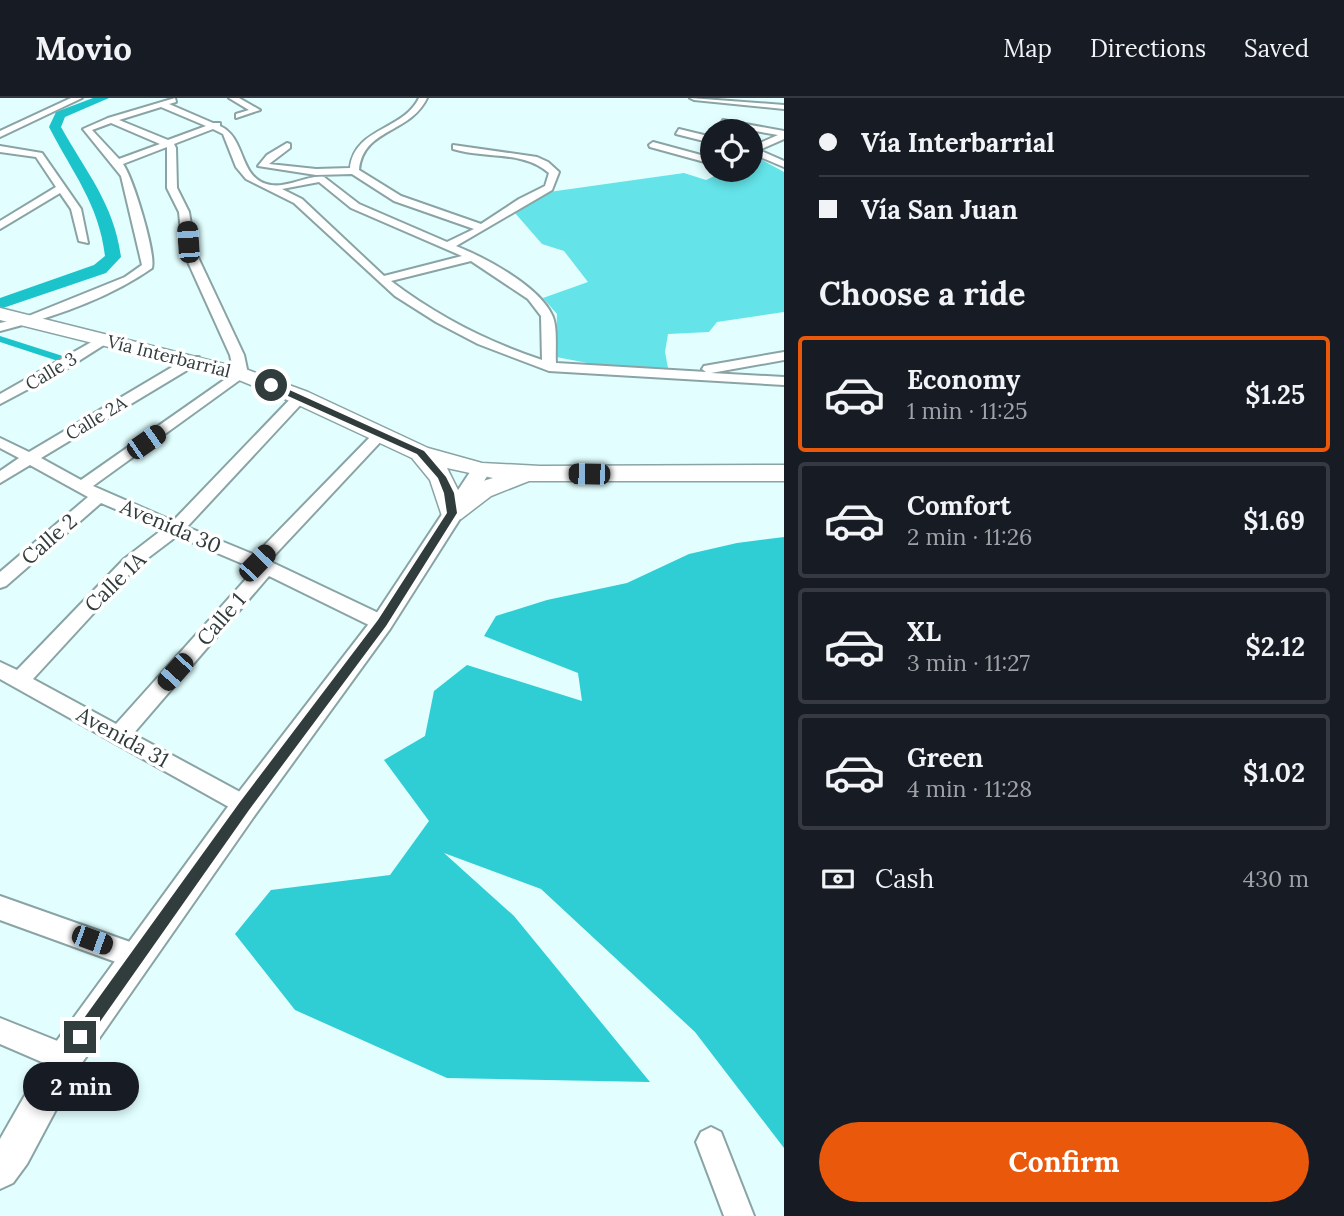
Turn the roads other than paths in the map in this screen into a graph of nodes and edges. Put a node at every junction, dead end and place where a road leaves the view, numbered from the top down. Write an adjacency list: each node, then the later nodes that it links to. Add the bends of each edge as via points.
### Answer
1 (78, 98): 9 (street)
2 (178, 98): 6 (street)
3 (233, 98): 8 (street, via 257,110)
4 (423, 98): 29 (street, via 415,111 363,144 356,152)
5 (694, 98): 7 (street)
6 (162, 104): 10 (street); 11 (street)
7 (784, 107)
8 (239, 116)
9 (36, 117): 14 (street); 24 (street, via 31,138)
10 (111, 120): 17 (street); 27 (street, via 87,129)
11 (217, 125): 17 (street); 32 (street, via 232,137 245,174)
12 (763, 131): 15 (street)
13 (679, 132): 16 (street)
14 (0, 134)
15 (784, 135): 18 (street)
16 (700, 137)
17 (169, 144): 27 (street); 47 (street, via 172,188 184,212 189,251 237,355)
18 (763, 144)
19 (653, 145): 26 (street)
20 (287, 146): 31 (street, via 263,166)
21 (456, 147): 37 (street, via 479,155 529,156 554,172 549,188)
22 (5, 150): 24 (street); 25 (street)
23 (763, 155): 28 (street)
24 (39, 156): 33 (street)
25 (0, 157)
26 (700, 157)
27 (117, 163): 42 (street, via 131,186 148,266 129,279)
28 (784, 164)
29 (354, 171): 30 (street); 31 (street); 37 (street, via 430,212)
30 (369, 171)
31 (318, 175): 32 (street); 39 (street, via 355,206)
32 (273, 188): 41 (street, via 298,201)
33 (60, 190): 35 (street); 38 (street, via 76,209)
34 (0, 212): 35 (street)
35 (18, 216): 36 (street)
36 (0, 226)
37 (483, 229): 39 (street)
38 (85, 241)
39 (448, 247): 40 (street)
40 (473, 257): 41 (street); 46 (street, via 542,306 550,325)
41 (382, 280): 46 (street, via 467,333)
42 (13, 320): 43 (main road, Vía Interbarrial)
43 (102, 340): 45 (main road, Vía Interbarrial); 51 (street, Calle 3)
44 (784, 356): 48 (street)
45 (194, 360): 47 (main road, Vía Interbarrial); 55 (street, Calle 2A)
46 (549, 367): 48 (street)
47 (241, 374): 50 (main road, Vía Interbarrial); 60 (street, Calle 2)
48 (680, 374): 49 (street)
49 (784, 382)
50 (300, 397): 52 (main road, Vía Interbarrial); 63 (street, Calle 1A)
51 (0, 400)
52 (379, 436): 54 (main road, Vía Interbarrial); 64 (street, Calle 1)
53 (0, 442): 55 (street, Avenida 30)
54 (421, 453): 56 (main road, Vía Interbarrial); 62 (main road, via 442,477)
55 (28, 459): 59 (street, Calle 2A); 60 (street, Avenida 30)
56 (481, 470): 58 (main road, Vía Interbarrial); 62 (street)
57 (784, 473): 58 (main road, Vía Interbarrial)
58 (540, 474): 62 (main road, via 482,491)
59 (0, 478)
60 (82, 487): 61 (street, Avenida 30)
61 (99, 496): 63 (street, Avenida 30); 65 (street, Calle 2)
62 (452, 513): 66 (street)
63 (176, 528): 64 (street, Avenida 30); 68 (street, Calle 1A, via 130,563)
64 (262, 565): 66 (street, Avenida 30); 69 (street, Calle 1)
65 (0, 582)
66 (382, 623): 70 (street)
67 (0, 670): 68 (street, Avenida 31)
68 (20, 680): 69 (street, Avenida 31)
69 (120, 734): 70 (street, Avenida 31)
70 (245, 806): 72 (street)
71 (0, 908): 72 (street)
72 (138, 957): 74 (street)
73 (0, 1031): 74 (street)
74 (65, 1058): 76 (street)
75 (711, 1142): 77 (street)
76 (0, 1170)
77 (739, 1216)

